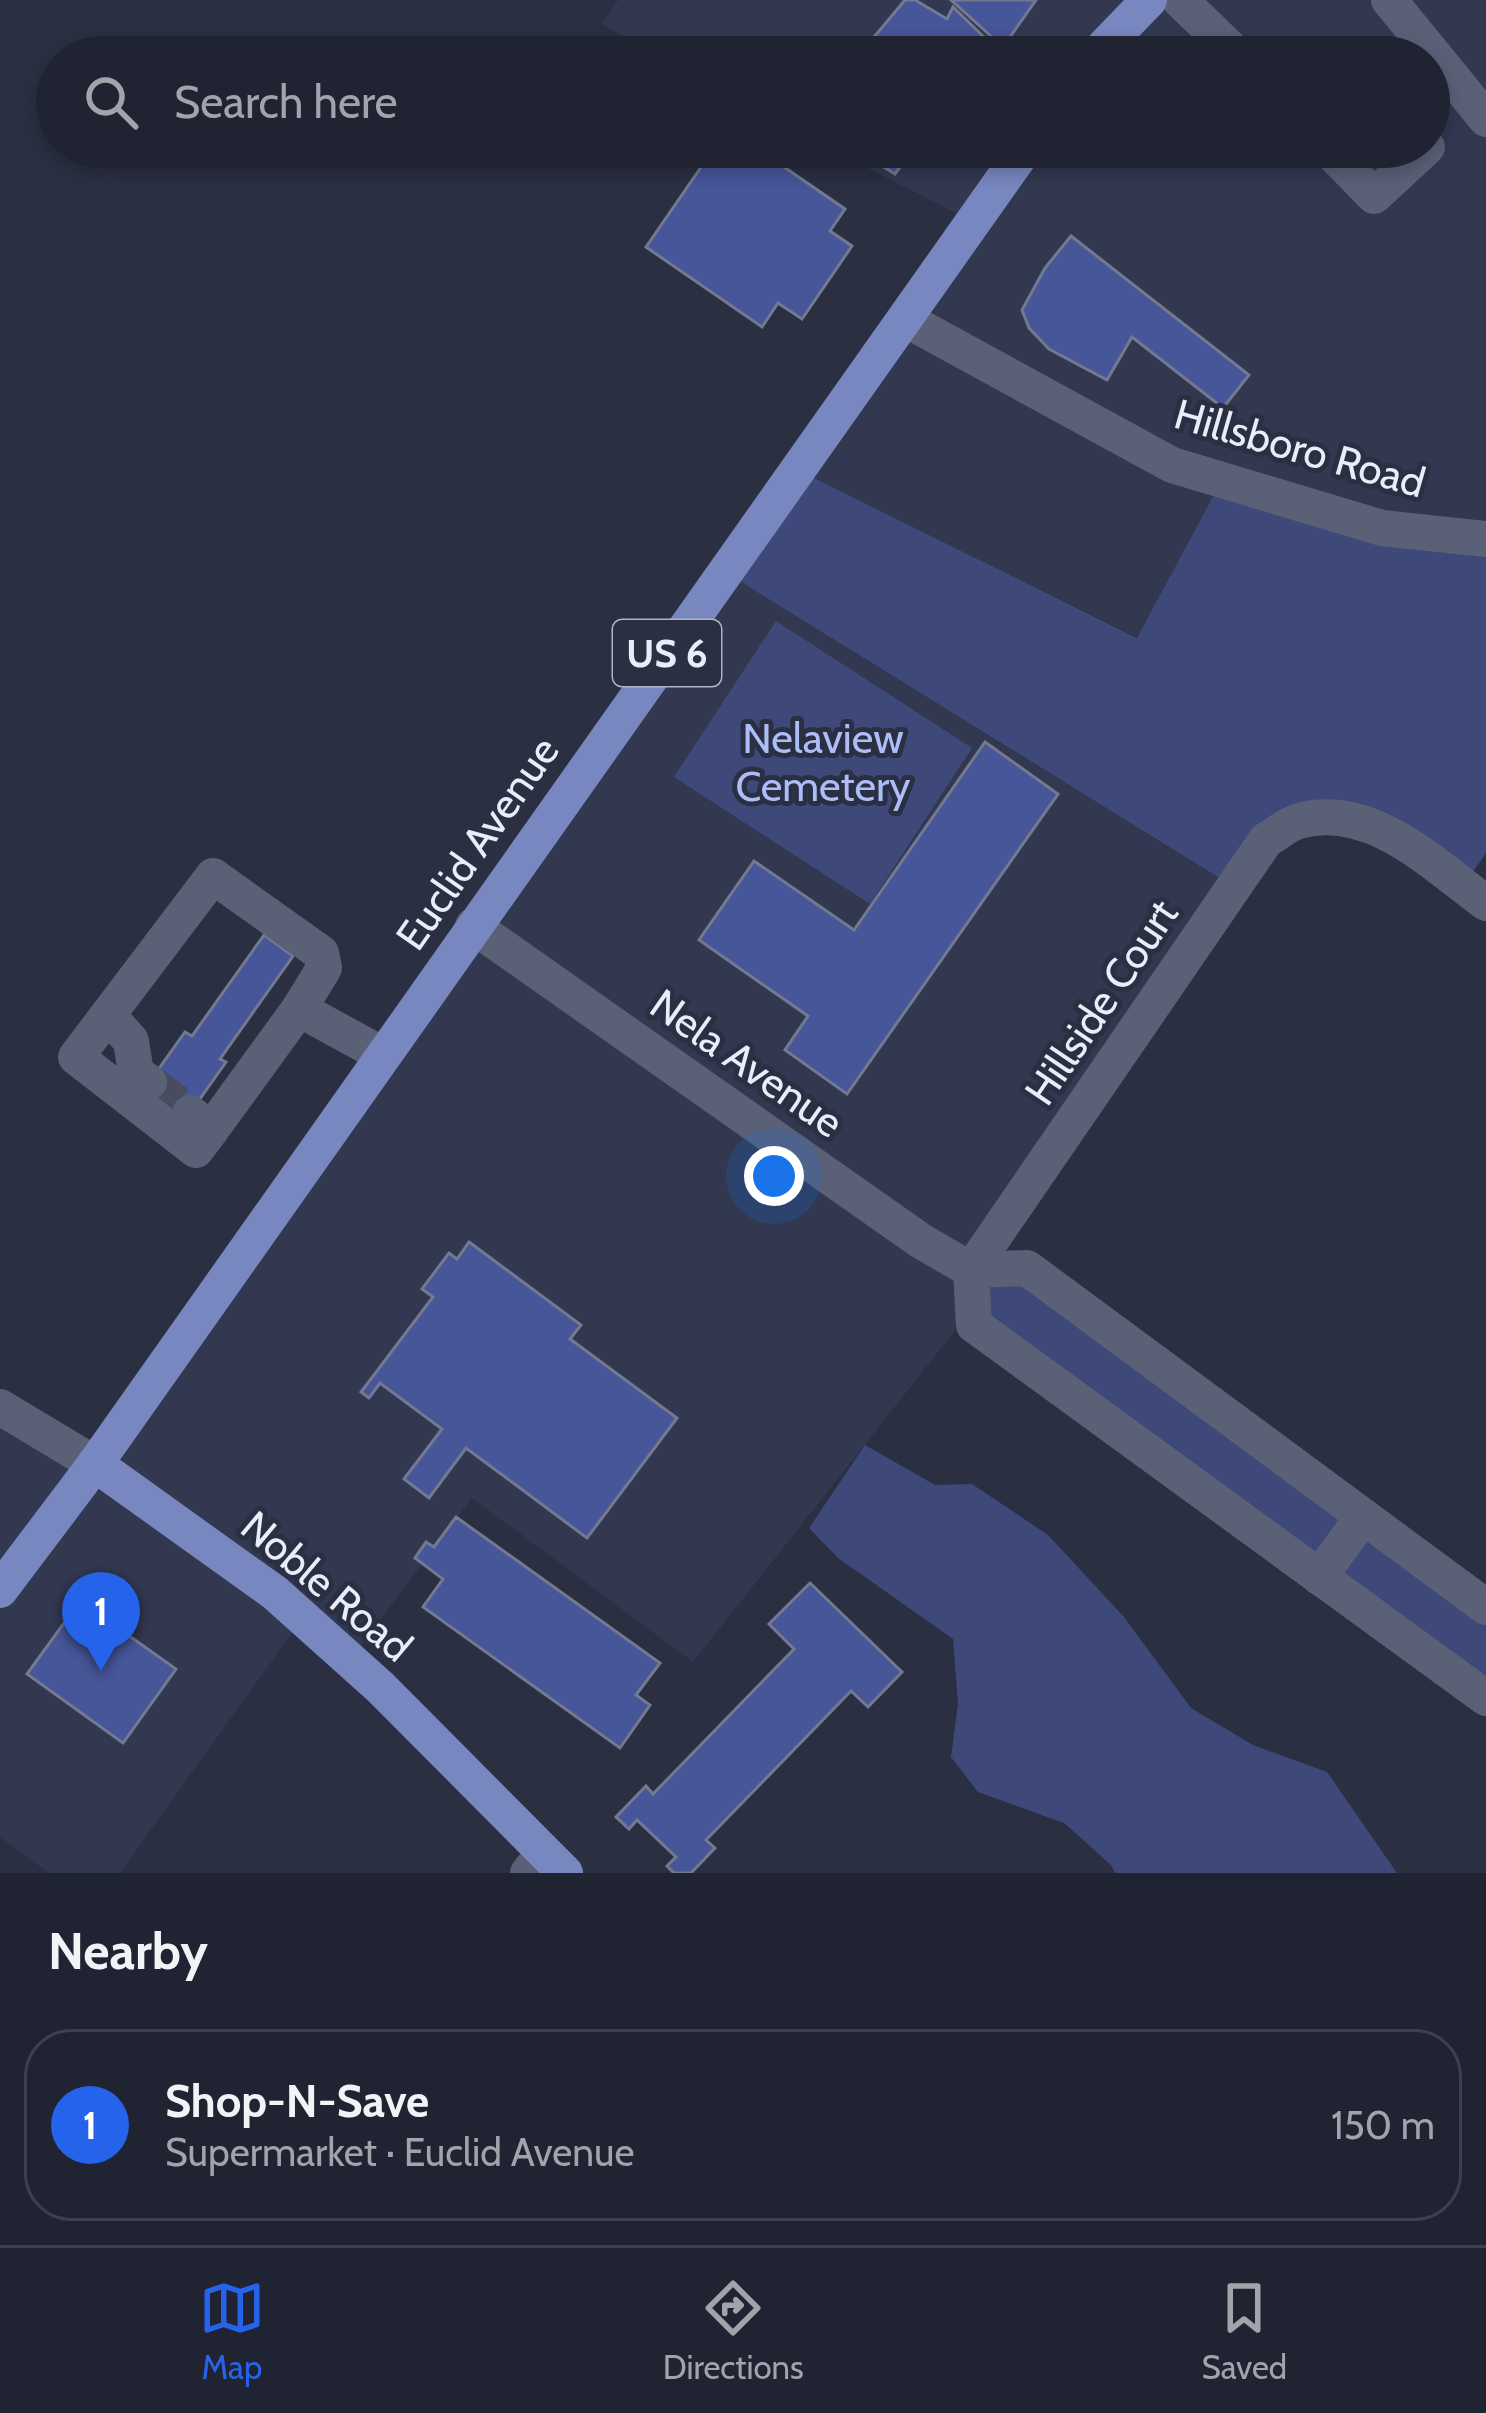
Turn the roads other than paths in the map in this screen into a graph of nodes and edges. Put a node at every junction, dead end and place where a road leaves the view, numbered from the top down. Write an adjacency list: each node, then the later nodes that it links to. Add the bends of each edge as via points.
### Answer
1 (1149, 0): 4 (main road)
2 (1180, 0): 5 (street)
3 (1389, 0): 6 (street)
4 (1114, 36)
5 (1217, 36)
6 (1421, 36)
7 (1450, 68): 8 (street)
8 (1481, 103): 9 (street)
9 (1450, 128)
10 (1011, 168): 13 (main road, Euclid Avenue / US 6)
11 (1347, 168): 12 (street, via 1374,196)
12 (1404, 168)
13 (905, 319): 14 (street, Hillsboro Road, via 1172,465 1382,528); 16 (main road, Euclid Avenue / US 6)
14 (1486, 539)
15 (1486, 903): 21 (street, Hillside Court, via 1399,839 1363,824 1330,817 1296,822 1266,840)
16 (473, 926): 19 (main road, Euclid Avenue / US 6); 21 (street, Nela Avenue)
17 (298, 1010): 18 (street, via 324,968 321,953 213,876); 18 (street, via 249,1079 201,1122 196,1150 76,1057); 19 (street)
18 (110, 1016): 20 (street, via 131,1041 136,1073)
19 (383, 1055): 23 (main road, Euclid Avenue / US 6)
20 (149, 1082)
21 (971, 1270): 24 (street, Nela Avenue, via 1027,1268); 25 (street, via 974,1324)
22 (0, 1407): 23 (street, Noble Road)
23 (95, 1463): 26 (main road, Euclid Avenue / US 6); 29 (main road, Noble Road, via 275,1593 380,1687)
24 (1363, 1516): 25 (street); 27 (street, Nela Avenue)
25 (1319, 1577): 28 (street)
26 (0, 1590)
27 (1486, 1607)
28 (1486, 1698)
29 (546, 1866)

